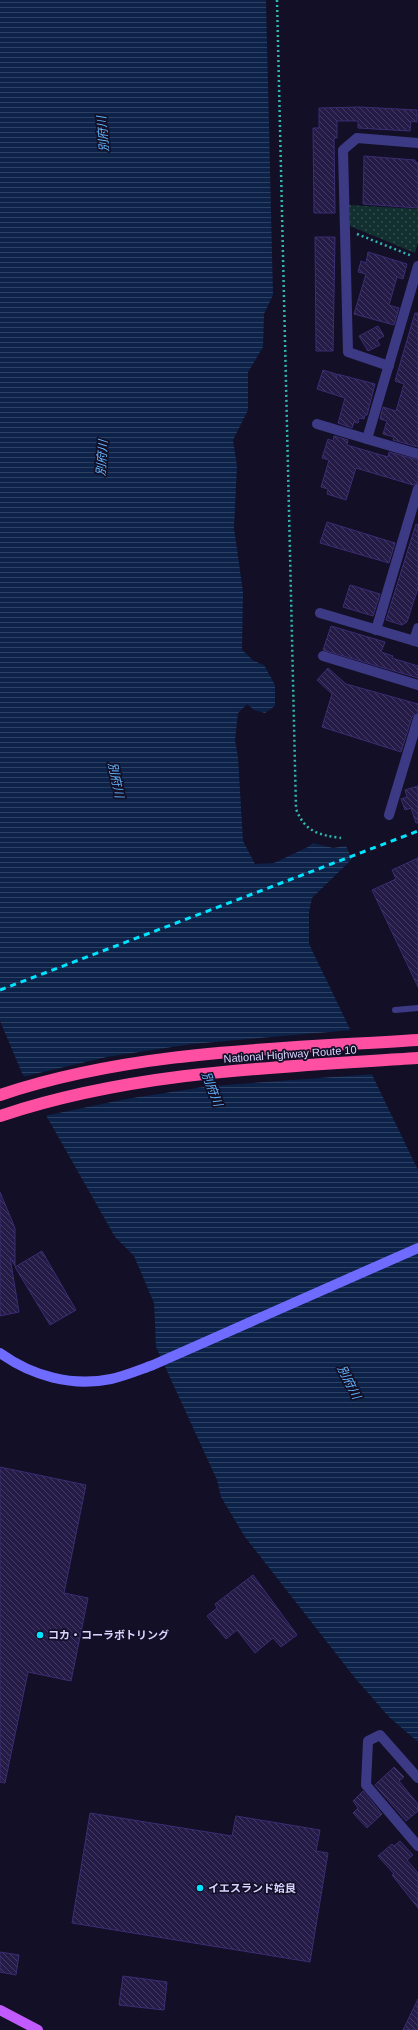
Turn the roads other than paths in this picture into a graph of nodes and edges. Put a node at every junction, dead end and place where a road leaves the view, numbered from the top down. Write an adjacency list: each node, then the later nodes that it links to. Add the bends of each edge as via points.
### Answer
1 (418, 143): 3 (street, via 357,138 343,150 348,352)
2 (418, 266): 3 (street)
3 (389, 366): 5 (street)
4 (317, 424): 5 (street)
5 (367, 439): 6 (street)
6 (418, 454)
7 (418, 489): 10 (street)
8 (320, 613): 10 (street)
9 (418, 628): 11 (street)
10 (376, 630): 11 (street)
11 (416, 642)
12 (322, 656): 13 (street)
13 (418, 685)
14 (418, 719): 15 (street)
15 (389, 815)
16 (418, 1008): 17 (lane)
17 (395, 1010)
18 (418, 1040): 20 (highway, National Highway Route 10, via 233,1052 143,1062 81,1074)
19 (418, 1058): 21 (highway, National Highway Route 10, via 235,1070 147,1081 88,1092)
20 (0, 1095)
21 (0, 1116)
22 (418, 1248): 23 (street, via 152,1365 112,1379 88,1382 54,1378 31,1371)
23 (0, 1353)
24 (418, 1778): 25 (street, via 380,1735 368,1741 366,1785)
25 (418, 1846)
26 (0, 2010): 27 (main road)
27 (38, 2030)

